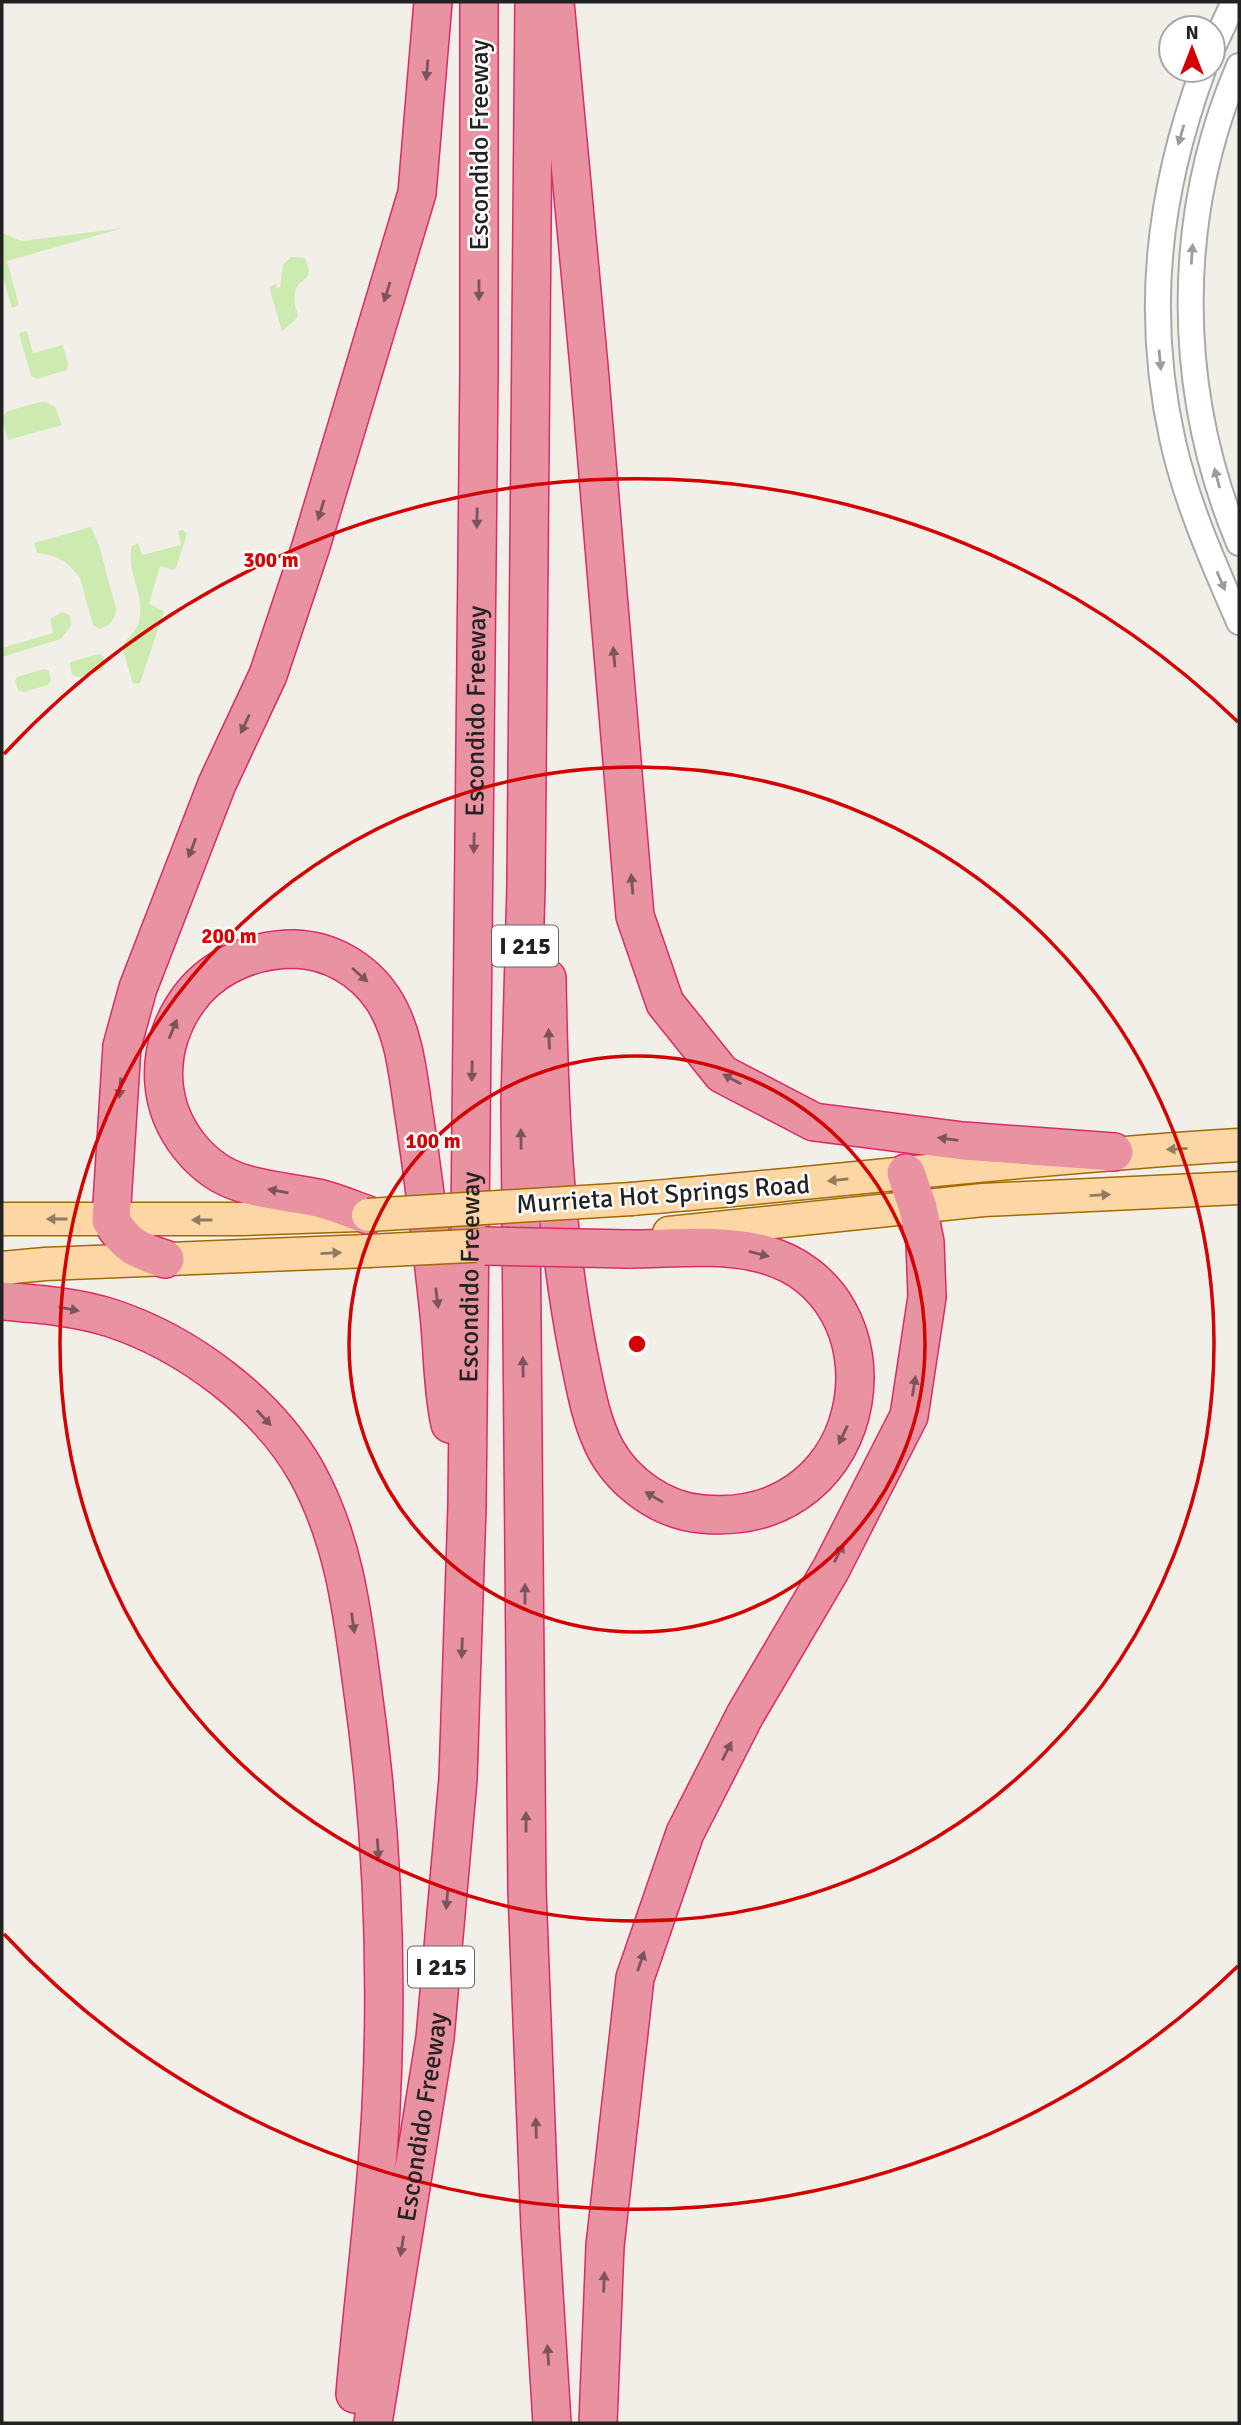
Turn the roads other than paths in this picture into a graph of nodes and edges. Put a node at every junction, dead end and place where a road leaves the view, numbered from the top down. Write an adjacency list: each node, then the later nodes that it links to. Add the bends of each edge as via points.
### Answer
1 (433, 2): 17 (highway, one-way to 17, via 413,206 268,675 217,785 138,988 122,1046)
2 (479, 2): 23 (highway, Escondido Freeway / I 215, one-way to 23)
3 (534, 2): 9 (highway, Escondido Freeway / I 215)
4 (555, 2): 11 (highway, one-way to 4, via 963,1141 814,1122 722,1074 665,1003 635,916)
5 (1239, 66): 7 (street, one-way to 5, via 1207,440 1189,304 1201,183)
6 (1198, 84): 8 (street, one-way to 8, via 1176,153 1161,227 1158,335 1164,398 1183,477)
7 (1239, 543)
8 (1239, 622)
9 (526, 886): 18 (highway, one-way to 9, via 760,1253 797,1270 825,1295 849,1342 854,1399 839,1444 807,1486 768,1508 744,1514 696,1514 675,1509 635,1485 606,1449 592,1413 573,1326 558,1209 547,957); 26 (highway, Escondido Freeway / I 215, one-way to 9, via 527,1890 520,1102)
10 (1239, 1145): 11 (main road, Murrieta Hot Springs Road, one-way to 11)
11 (1114, 1152): 12 (main road, Murrieta Hot Springs Road)
12 (906, 1173): 14 (highway); 15 (main road, Murrieta Hot Springs Road, one-way to 15, bridge, via 632,1199)
13 (1239, 1188): 14 (main road, Murrieta Hot Springs Road, one-way to 13, via 983,1200)
14 (918, 1208): 18 (main road, Murrieta Hot Springs Road); 27 (highway, one-way to 14, via 605,2246 635,1978 685,1833 745,1715 831,1569 909,1416 927,1297 925,1242)
15 (368, 1215): 17 (main road, Murrieta Hot Springs Road, one-way to 17); 23 (highway, one-way to 23, via 319,1199 242,1184 209,1167 179,1132 165,1092 166,1050 173,1026 211,975 261,953 284,949 323,953 359,973 390,1011 407,1065 439,1317 444,1399)
16 (2, 1219): 17 (main road, Murrieta Hot Springs Road, one-way to 16)
17 (111, 1220): 20 (highway, via 136,1250)
18 (628, 1243): 19 (highway, bridge)
19 (485, 1246): 20 (main road, one-way to 19, bridge)
20 (165, 1259): 21 (main road)
21 (2, 1268)
22 (2, 1301): 24 (highway, one-way to 24, via 110,1318 172,1344 223,1378 288,1446 306,1471 333,1528 348,1584 371,1749 383,1936 381,2107)
23 (467, 1506): 25 (highway, Escondido Freeway / I 215, one-way to 25, via 458,1779 435,2038)
24 (353, 2423)
25 (373, 2423)
26 (552, 2423)
27 (598, 2423)

